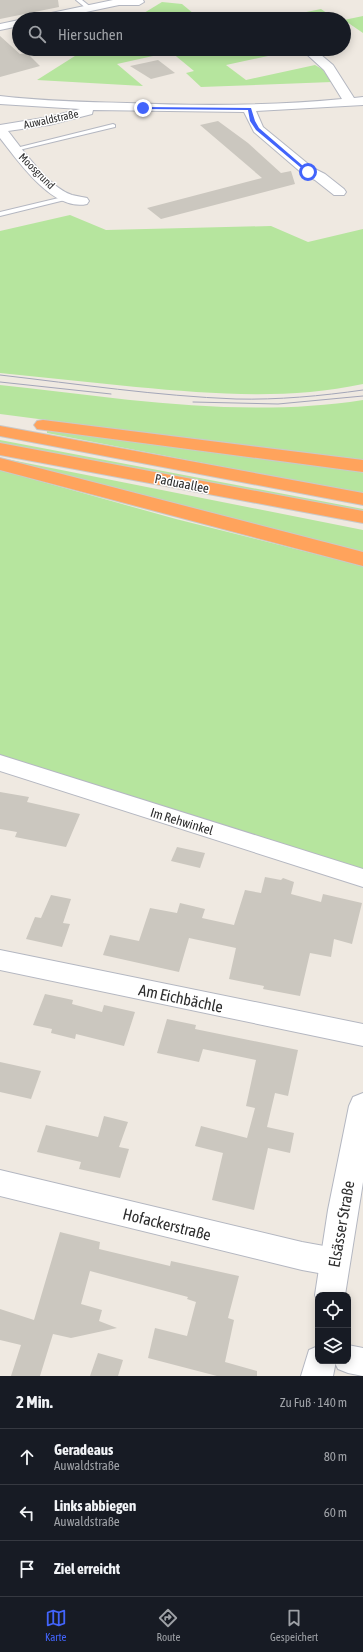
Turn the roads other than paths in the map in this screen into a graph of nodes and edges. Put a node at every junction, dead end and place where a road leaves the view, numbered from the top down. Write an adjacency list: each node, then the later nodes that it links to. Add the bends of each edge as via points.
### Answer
1 (79, 0): 3 (lane)
2 (140, 1): 3 (street)
3 (89, 8): 4 (street)
4 (70, 12)
5 (12, 23): 6 (street)
6 (0, 26)
7 (315, 56): 8 (street, Auwaldstraße, via 329,68)
8 (357, 102): 10 (street, Auwaldstraße)
9 (101, 106): 10 (street, Auwaldstraße); 11 (street, Auwaldstraße); 13 (street, Auwaldstraße, via 55,120)
10 (249, 109): 15 (street, via 252,121 258,129 308,172 320,177)
11 (4, 110)
12 (113, 126): 14 (lane)
13 (0, 130): 14 (street, Moosgrund)
14 (15, 149): 16 (street, Moosgrund, via 55,190)
15 (339, 192)
16 (67, 198): 17 (street, Moosgrund); 18 (lane)
17 (82, 201)
18 (0, 214)
19 (0, 419): 23 (highway)
20 (0, 430): 24 (highway, Paduaallee)
21 (0, 448): 25 (highway, Paduaallee)
22 (0, 464): 26 (highway)
23 (363, 466)
24 (363, 499)
25 (363, 517)
26 (363, 559)
27 (0, 763): 28 (street, Im Rehwinkel)
28 (363, 878)
29 (0, 960): 30 (street, Am Eichbächle)
30 (363, 1035)
31 (363, 1106): 33 (main road, Elsässer Straße)
32 (0, 1183): 33 (street, Hofackerstraße)
33 (335, 1262): 34 (main road, Elsässer Straße)
34 (330, 1292)
35 (351, 1360): 36 (street)
36 (363, 1362)
37 (319, 1364): 38 (main road)
38 (317, 1376)

